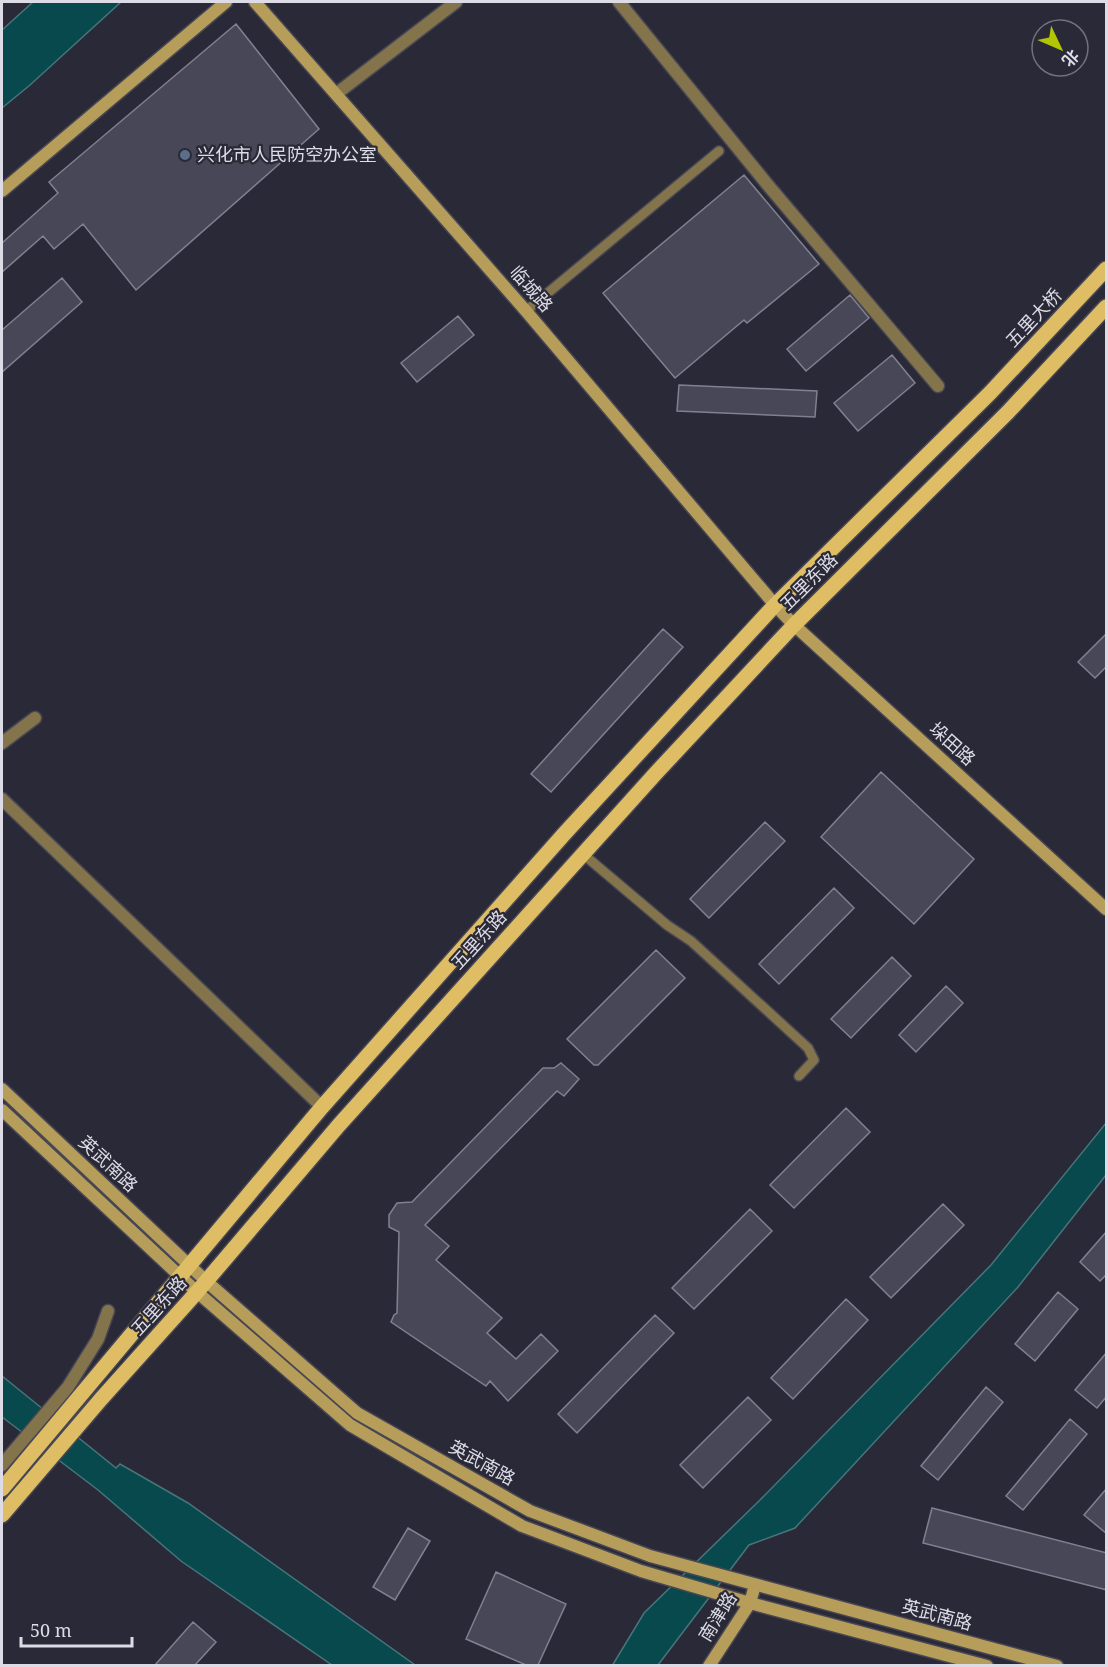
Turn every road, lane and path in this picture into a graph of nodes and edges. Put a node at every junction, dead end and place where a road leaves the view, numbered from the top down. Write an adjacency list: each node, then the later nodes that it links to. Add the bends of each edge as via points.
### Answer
1 (226, 2): 7 (main road)
2 (255, 2): 5 (main road, 临城路)
3 (456, 2): 5 (street)
4 (620, 2): 11 (street)
5 (336, 94): 10 (main road, 临城路)
6 (719, 151): 10 (lane)
7 (2, 191)
8 (1107, 269): 12 (main road, 五里大桥)
9 (1107, 307): 14 (main road, 五里东路, via 1008,412)
10 (526, 311): 13 (main road, 临城路)
11 (938, 386)
12 (990, 393): 13 (main road, 五里东路)
13 (775, 605): 14 (main road, 垛田路); 22 (main road, 五里东路, via 565,833)
14 (794, 625): 18 (main road, 五里东路); 19 (main road, 垛田路)
15 (35, 718): 16 (street)
16 (2, 743)
17 (2, 799): 22 (street)
18 (584, 854): 20 (lane, via 667,925 691,940 808,1048 814,1060); 25 (main road, 五里东路, via 339,1125)
19 (1107, 909)
20 (799, 1076)
21 (2, 1089): 24 (main road, 英武南路)
22 (322, 1107): 24 (main road, 五里东路)
23 (2, 1110): 24 (main road, 英武南路)
24 (185, 1271): 25 (main road, 英武南路); 28 (main road, 五里东路)
25 (202, 1287): 29 (main road, 五里东路); 30 (main road, 英武南路, via 357,1413 530,1510 650,1556); 31 (main road, 英武南路, via 350,1425 522,1526 641,1571)
26 (108, 1311): 27 (street, via 98,1339 68,1387)
27 (2, 1465)
28 (2, 1489)
29 (2, 1515)
30 (755, 1586): 31 (main road, 南津路); 34 (main road, 英武南路)
31 (750, 1603): 32 (main road, 南津路); 33 (main road, 英武南路)
32 (709, 1665)
33 (987, 1665)
34 (1057, 1665)

